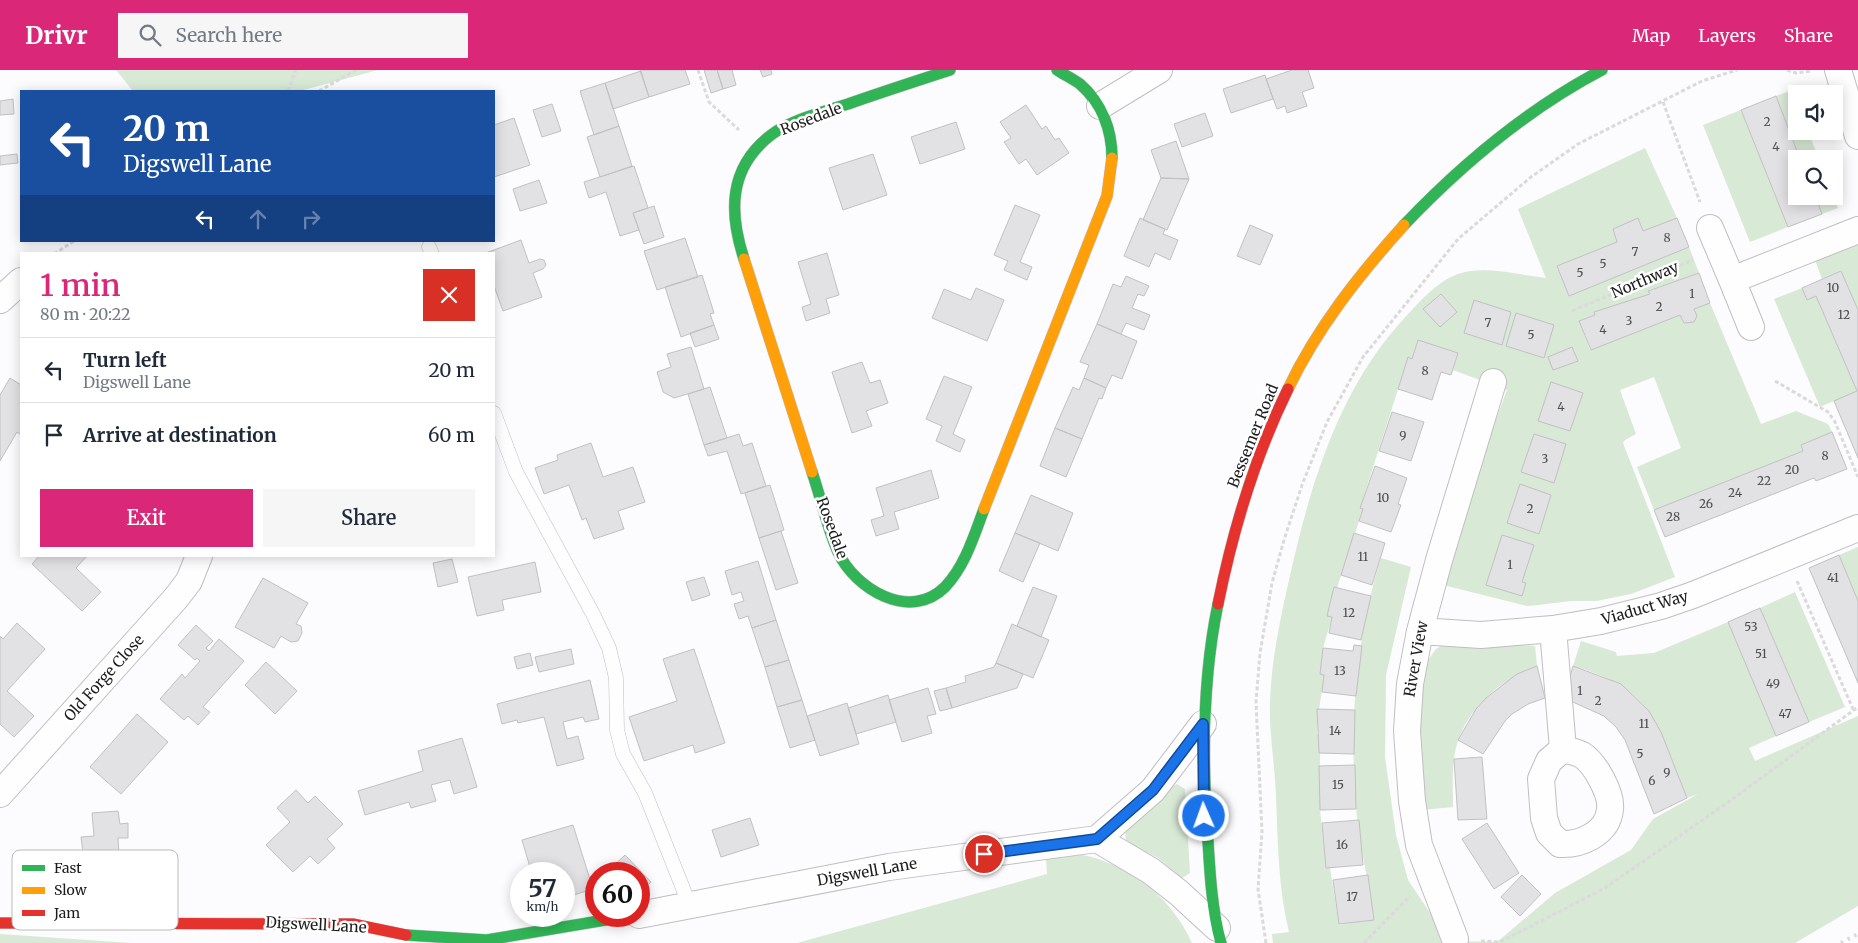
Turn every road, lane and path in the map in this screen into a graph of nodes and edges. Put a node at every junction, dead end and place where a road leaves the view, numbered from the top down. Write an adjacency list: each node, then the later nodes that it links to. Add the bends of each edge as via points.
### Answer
1 (296, 70): 12 (path)
2 (356, 70): 13 (path)
3 (698, 70): 17 (path, via 709,102)
4 (950, 70): 17 (street, Rosedale, via 808,117 771,135)
5 (1057, 70): 15 (street, Rosedale, via 1082,85)
6 (1160, 70): 15 (street)
7 (1602, 70): 38 (street, Bessemer Road, via 1532,112 1481,150 1431,195 1370,263 1319,334 1284,396 1255,463 1229,545 1209,650)
8 (1737, 70): 14 (path, via 1702,81)
9 (1787, 70): 11 (path)
10 (1838, 70): 16 (street)
11 (1808, 72)
12 (288, 90)
13 (321, 90)
14 (1663, 102): 19 (path); 49 (path, via 1578,144 1531,177 1458,239 1363,357 1327,422 1284,540 1272,583 1260,653 1256,702 1262,832 1258,889)
15 (1100, 106): 17 (street, Rosedale, via 1111,135 1113,161 1107,196 964,560 937,593 919,600 899,601 878,596 847,569 838,552 735,232 734,196 738,179)
16 (1858, 136)
17 (756, 149)
18 (1858, 230): 22 (street)
19 (1714, 238): 22 (street); 25 (path, Northway)
20 (72, 242): 21 (path)
21 (57, 252)
22 (1732, 280): 26 (street)
23 (20, 282): 24 (street)
24 (0, 300)
25 (1572, 311)
26 (1752, 327)
27 (1775, 381): 30 (path, via 1828,412)
28 (1493, 382): 35 (street, River View)
29 (495, 416): 43 (lane, via 516,472 609,648 616,678 617,730 623,754 645,792)
30 (1858, 477)
31 (1858, 528): 33 (street, Viaduct Way)
32 (198, 557): 40 (street, Old Forge Close, via 189,581 176,598)
33 (1787, 557): 34 (street, Viaduct Way, via 1660,606); 37 (path)
34 (1553, 629): 35 (street, Viaduct Way, via 1481,635); 39 (street)
35 (1420, 632): 42 (street, River View, via 1410,684 1407,731 1412,801 1419,845)
36 (1858, 707): 37 (path)
37 (1853, 709): 48 (path, via 1728,803 1605,888 1500,942)
38 (1203, 724): 41 (street, via 1153,790); 47 (street, Bessemer Road, via 1204,830)
39 (1564, 749)
40 (0, 794)
41 (1097, 839): 43 (street, Digswell Lane, via 889,867); 47 (street, via 1180,892)
42 (1430, 876): 48 (street, River View); 50 (path)
43 (690, 906): 44 (street, Digswell Lane)
44 (650, 913)
45 (585, 923): 46 (street, Digswell Lane, via 487,940 416,937 353,924)
46 (178, 924)
47 (1219, 935)
48 (1455, 939)
49 (1266, 943)
50 (1364, 943)

